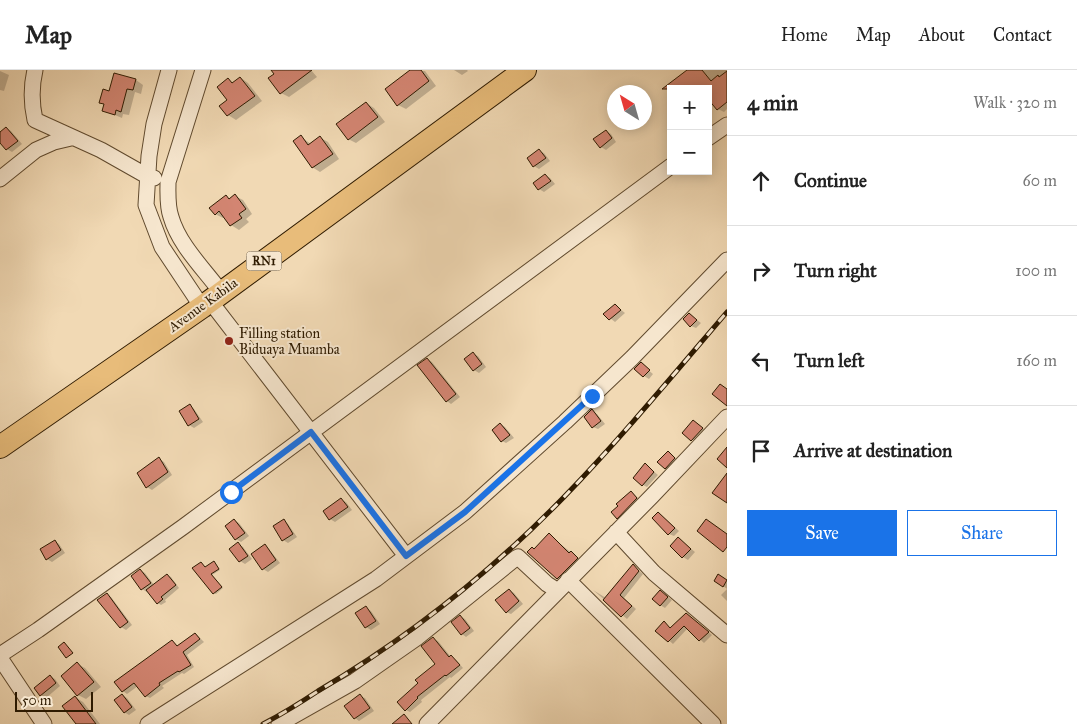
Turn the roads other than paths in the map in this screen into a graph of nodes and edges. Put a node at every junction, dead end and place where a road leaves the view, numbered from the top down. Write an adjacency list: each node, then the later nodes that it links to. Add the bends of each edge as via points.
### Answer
1 (35, 70): 5 (street, via 32,106)
2 (169, 70): 11 (street, via 154,124)
3 (203, 70): 13 (street)
4 (525, 70): 15 (highway, Avenue Kabila / RN1)
5 (35, 120): 8 (street); 9 (street)
6 (727, 124): 7 (street)
7 (712, 135)
8 (77, 140): 9 (street, via 54,142); 11 (street)
9 (36, 150): 12 (street)
10 (667, 169): 17 (street)
11 (147, 176): 13 (street); 15 (street, via 146,205 166,253)
12 (0, 180)
13 (168, 182): 15 (street, via 171,217)
14 (727, 260): 20 (street, via 565,422 465,512)
15 (211, 300): 17 (street); 18 (highway, Avenue Kabila / RN1)
16 (727, 416): 19 (street)
17 (311, 432): 20 (street); 23 (street)
18 (0, 447)
19 (616, 532): 21 (street); 22 (street, via 654,573)
20 (406, 556): 25 (street, via 362,588)
21 (563, 585): 26 (street, via 547,584 518,557 386,660 341,690); 27 (street); 28 (street)
22 (727, 635)
23 (0, 656): 24 (street)
24 (44, 724)
25 (148, 724)
26 (279, 724)
27 (427, 724)
28 (713, 724)

